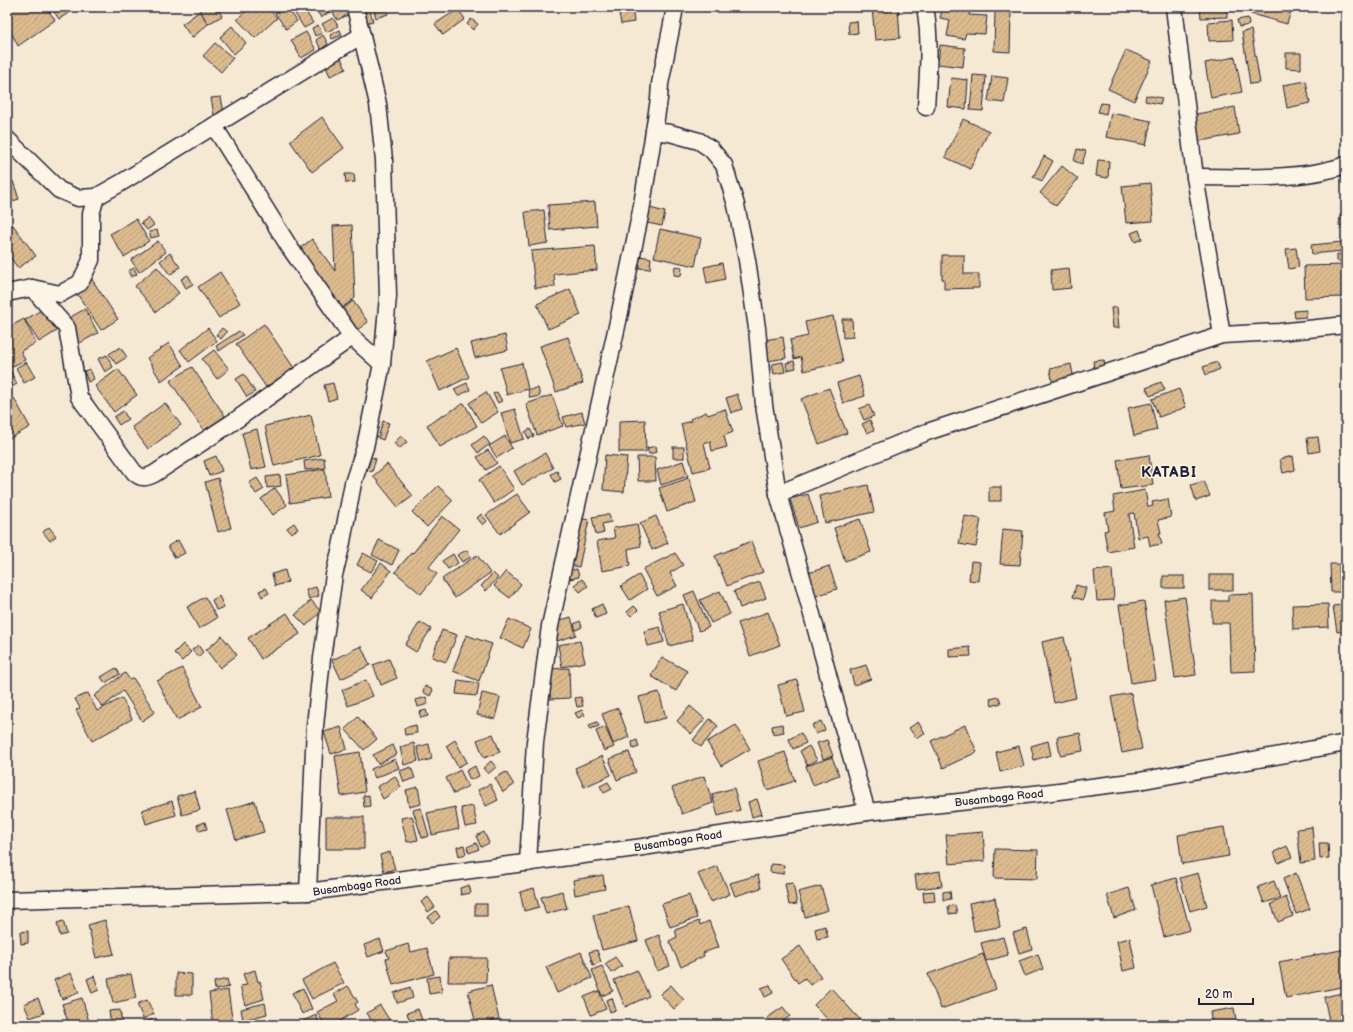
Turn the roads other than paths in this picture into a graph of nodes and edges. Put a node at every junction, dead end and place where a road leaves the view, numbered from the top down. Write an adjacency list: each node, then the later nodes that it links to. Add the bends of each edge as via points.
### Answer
1 (355, 7): 5 (street)
2 (674, 7): 8 (street)
3 (925, 7): 6 (street, via 928,78)
4 (1174, 7): 11 (street)
5 (362, 35): 7 (street); 18 (street, via 378,104 384,160 388,296)
6 (926, 107)
7 (214, 126): 12 (street); 17 (street, via 290,248)
8 (654, 131): 19 (street, via 699,141 711,149 724,165 736,205 747,260 757,328 764,405); 22 (street, via 641,211 619,317 550,626 535,742)
9 (7, 139): 12 (street, via 59,190 78,198)
10 (1346, 165): 11 (street, via 1327,171 1271,176)
11 (1195, 177): 16 (street)
12 (96, 197): 13 (street, via 91,214 91,260 80,283 60,294)
13 (32, 288): 14 (street); 17 (street, via 67,328 79,397 134,472 146,478 230,425)
14 (7, 293)
15 (1346, 324): 16 (street)
16 (1222, 336): 19 (street, via 927,432)
17 (352, 337): 18 (street)
18 (382, 364): 23 (street, via 334,575 322,658 315,726)
19 (778, 494): 21 (street)
20 (1346, 743): 21 (street, Busambaga Road, via 1139,781)
21 (867, 812): 22 (street, Busambaga Road)
22 (528, 863): 23 (street, Busambaga Road)
23 (308, 892): 24 (street, Busambaga Road)
24 (7, 900)

